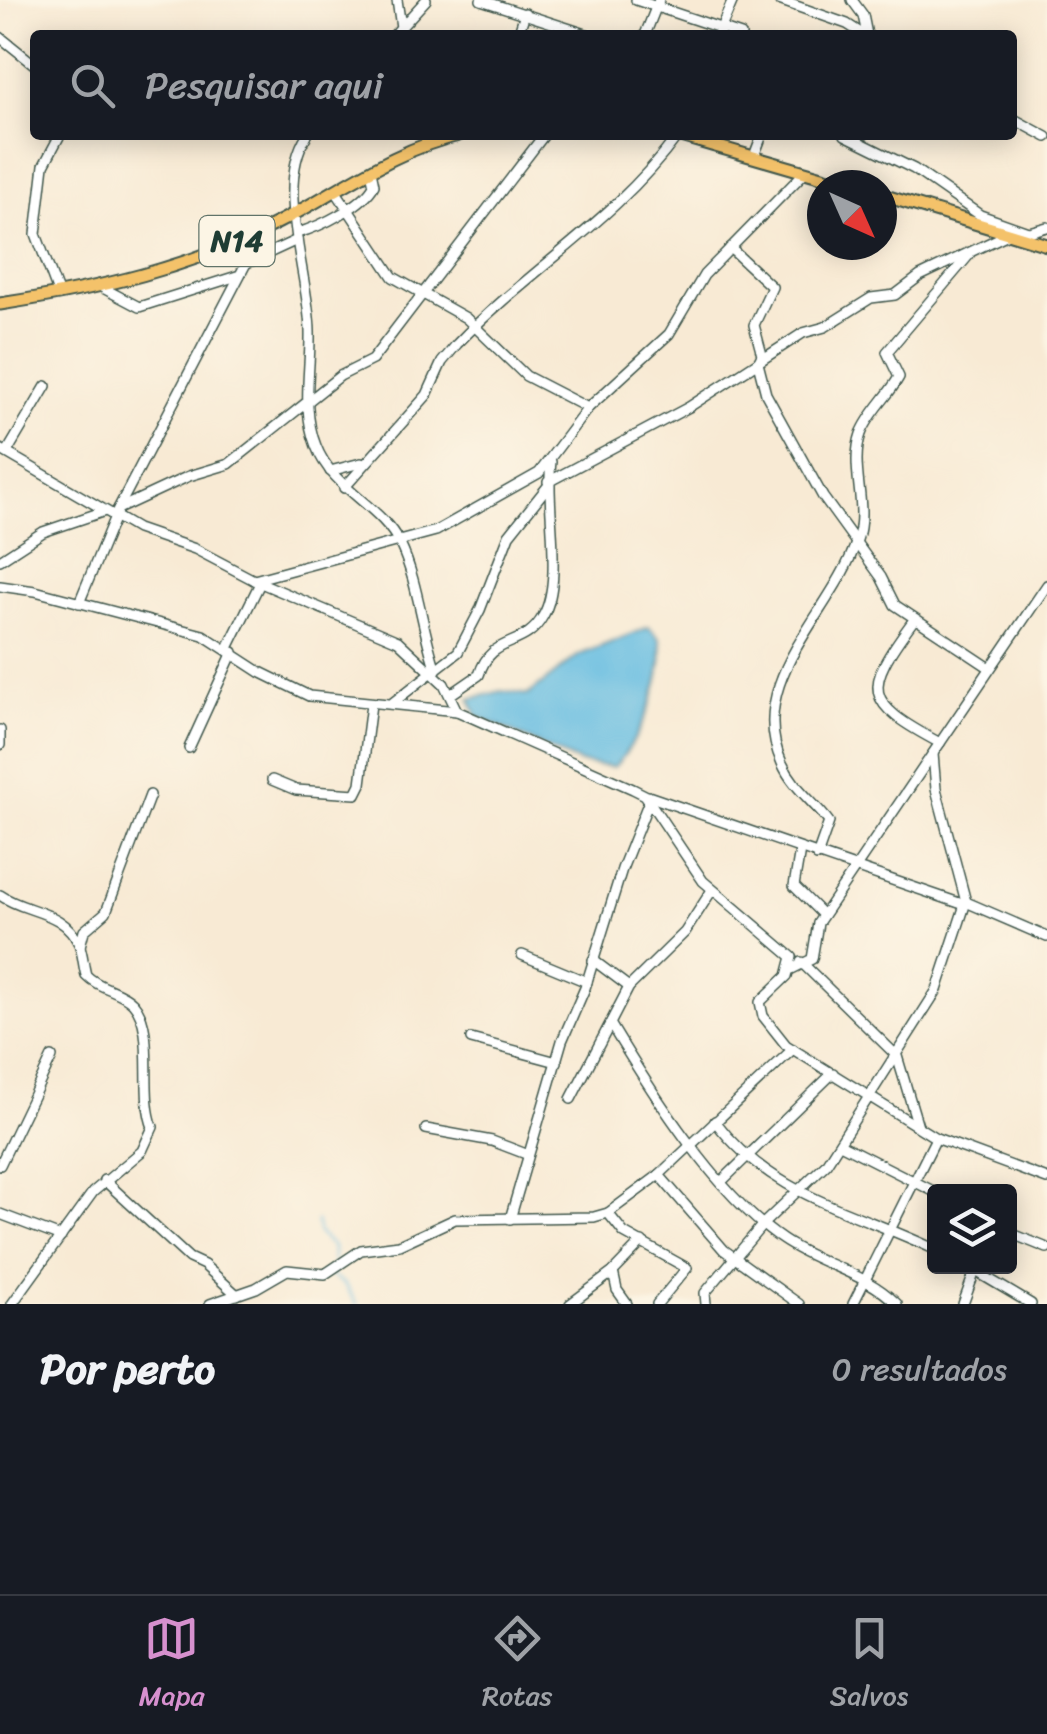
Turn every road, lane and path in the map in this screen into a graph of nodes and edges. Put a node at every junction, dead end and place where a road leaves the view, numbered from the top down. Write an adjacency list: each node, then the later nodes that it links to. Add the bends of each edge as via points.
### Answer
1 (397, 0): 11 (street)
2 (426, 0): 12 (street)
3 (480, 0): 10 (street)
4 (522, 0): 10 (street)
5 (636, 0): 9 (street)
6 (733, 0): 17 (street)
7 (779, 0): 18 (street)
8 (852, 0): 19 (street)
9 (657, 4): 15 (street); 16 (street)
10 (524, 13): 13 (street); 14 (street)
11 (398, 30)
12 (399, 30)
13 (519, 30)
14 (574, 30)
15 (647, 30)
16 (716, 30)
17 (721, 30)
18 (857, 30)
19 (864, 30)
20 (0, 37): 21 (street)
21 (30, 61)
22 (1017, 121): 23 (street)
23 (1047, 137)
24 (57, 140): 50 (street, via 44,165 36,234)
25 (305, 140): 38 (street, via 297,160)
26 (446, 140): 33 (main road, N14)
27 (540, 140): 49 (street)
28 (674, 140): 52 (street, via 619,205)
29 (696, 140): 32 (main road)
30 (760, 140): 32 (street)
31 (856, 140): 41 (street)
32 (754, 156): 34 (main road)
33 (370, 171): 35 (main road, N14); 37 (street, via 373,190)
34 (805, 172): 44 (street)
35 (334, 190): 37 (street); 38 (main road, N14)
36 (897, 199): 41 (main road)
37 (345, 208): 42 (street); 49 (street, via 383,268)
38 (295, 213): 40 (main road, N14); 42 (street)
39 (1047, 227): 41 (street)
40 (264, 229): 46 (street); 48 (main road, N14)
41 (1019, 233): 43 (main road); 45 (street)
42 (297, 237): 46 (street); 55 (street, via 310,330)
43 (1047, 246)
44 (730, 248): 53 (street, via 772,287 754,325); 56 (street, via 704,276 669,334)
45 (969, 256): 53 (street, via 920,276 895,296 872,298); 64 (street, via 886,352 899,377 860,435 864,508)
46 (244, 265): 47 (street)
47 (237, 276): 48 (street, via 138,308); 63 (street)
48 (103, 288): 50 (main road, N14)
49 (419, 294): 52 (street); 55 (street, via 372,360)
50 (59, 295): 51 (main road, N14)
51 (0, 304)
52 (474, 326): 56 (street, via 526,376); 58 (street, via 442,362 427,396)
53 (758, 363): 61 (street); 64 (street, via 766,394 823,497)
54 (46, 386): 57 (street)
55 (307, 402): 60 (street, via 311,433); 63 (street, via 229,464)
56 (588, 408): 59 (street)
57 (4, 451): 63 (street)
58 (363, 462): 60 (street); 62 (street)
59 (550, 462): 61 (street); 65 (street, via 469,515)
60 (330, 471): 62 (street)
61 (548, 483): 76 (street, via 510,535 464,643); 78 (street, via 552,568 546,613 532,632 494,648 479,675)
62 (344, 488): 65 (street)
63 (114, 510): 66 (street, via 43,532); 68 (street); 72 (street)
64 (857, 542): 73 (street, via 895,605); 92 (street, via 786,669 774,712 783,766 830,822)
65 (400, 543): 67 (street); 76 (street)
66 (0, 559)
67 (288, 571): 68 (street); 71 (street)
68 (257, 582): 71 (street); 74 (street)
69 (1047, 585): 75 (street)
70 (0, 586): 72 (street)
71 (290, 595): 76 (street, via 377,630)
72 (79, 603): 74 (street, via 176,627)
73 (913, 621): 75 (street); 84 (street, via 880,664 881,703 894,719)
74 (230, 650): 79 (street, via 309,696); 86 (street)
75 (990, 668): 84 (street)
76 (429, 670): 77 (street); 78 (street)
77 (416, 687): 80 (street); 81 (street)
78 (450, 695): 82 (street)
79 (371, 704): 80 (street); 88 (street, via 356,794 296,790)
80 (391, 704): 81 (street)
81 (414, 707): 82 (street)
82 (457, 712): 90 (street)
83 (0, 730): 85 (street)
84 (940, 743): 87 (street)
85 (0, 745)
86 (189, 748)
87 (933, 754): 93 (street); 96 (street)
88 (272, 780)
89 (150, 795): 99 (street, via 106,912 84,932)
90 (647, 798): 91 (street); 94 (street); 101 (street)
91 (800, 850): 92 (street); 97 (street, via 794,886)
92 (817, 856): 93 (street)
93 (858, 868): 96 (street); 97 (street)
94 (712, 890): 102 (street); 105 (street, via 685,932)
95 (0, 895): 99 (street, via 61,920)
96 (965, 904): 98 (street); 110 (street, via 937,990)
97 (823, 915): 103 (street)
98 (1047, 938)
99 (80, 946): 126 (street, via 86,975 141,1014 147,1067 153,1127 148,1142)
100 (522, 955): 104 (street)
101 (593, 960): 104 (street); 105 (street)
102 (792, 963): 103 (street); 108 (street, via 760,1002)
103 (805, 965): 110 (street)
104 (587, 982): 111 (street)
105 (629, 987): 106 (street)
106 (612, 1024): 114 (street); 120 (street)
107 (472, 1039): 111 (street)
108 (793, 1049): 112 (street); 115 (street)
109 (52, 1056): 123 (street)
110 (896, 1056): 113 (street); 116 (street)
111 (557, 1062): 121 (street)
112 (833, 1073): 113 (street); 122 (street)
113 (869, 1094): 116 (street); 119 (street)
114 (572, 1099)
115 (715, 1121): 120 (street); 122 (street)
116 (918, 1126): 118 (street)
117 (426, 1129): 121 (street)
118 (936, 1138): 125 (street); 128 (street)
119 (840, 1144): 128 (street); 130 (street)
120 (688, 1145): 124 (street); 127 (street)
121 (526, 1154): 133 (street)
122 (748, 1158): 127 (street); 130 (street)
123 (0, 1165)
124 (659, 1175): 131 (street); 141 (street)
125 (1047, 1179)
126 (104, 1180): 137 (street); 146 (street)
127 (722, 1181): 134 (street)
128 (916, 1182): 129 (street); 135 (street)
129 (927, 1188)
130 (801, 1192): 134 (street); 135 (street, via 822,1206)
131 (608, 1212): 133 (street); 138 (street, via 624,1233)
132 (0, 1214): 137 (street)
133 (510, 1218): 146 (street, via 447,1221 400,1245 361,1250 325,1274 288,1270)
134 (764, 1224): 141 (street); 145 (street, via 795,1248)
135 (894, 1230): 139 (street); 145 (street)
136 (1017, 1236): 140 (street)
137 (61, 1237): 147 (street)
138 (642, 1242): 142 (street); 151 (street, via 687,1268)
139 (927, 1246)
140 (1047, 1248)
141 (736, 1261): 152 (street, via 706,1293); 153 (street)
142 (613, 1272): 149 (street); 150 (street)
143 (970, 1274): 156 (street)
144 (980, 1274): 157 (street)
145 (868, 1282): 154 (street); 155 (street)
146 (237, 1295): 148 (street)
147 (12, 1304)
148 (210, 1304)
149 (570, 1304)
150 (627, 1304)
151 (657, 1304)
152 (706, 1304)
153 (799, 1304)
154 (853, 1304)
155 (897, 1304)
156 (964, 1304)
157 (1032, 1304)

